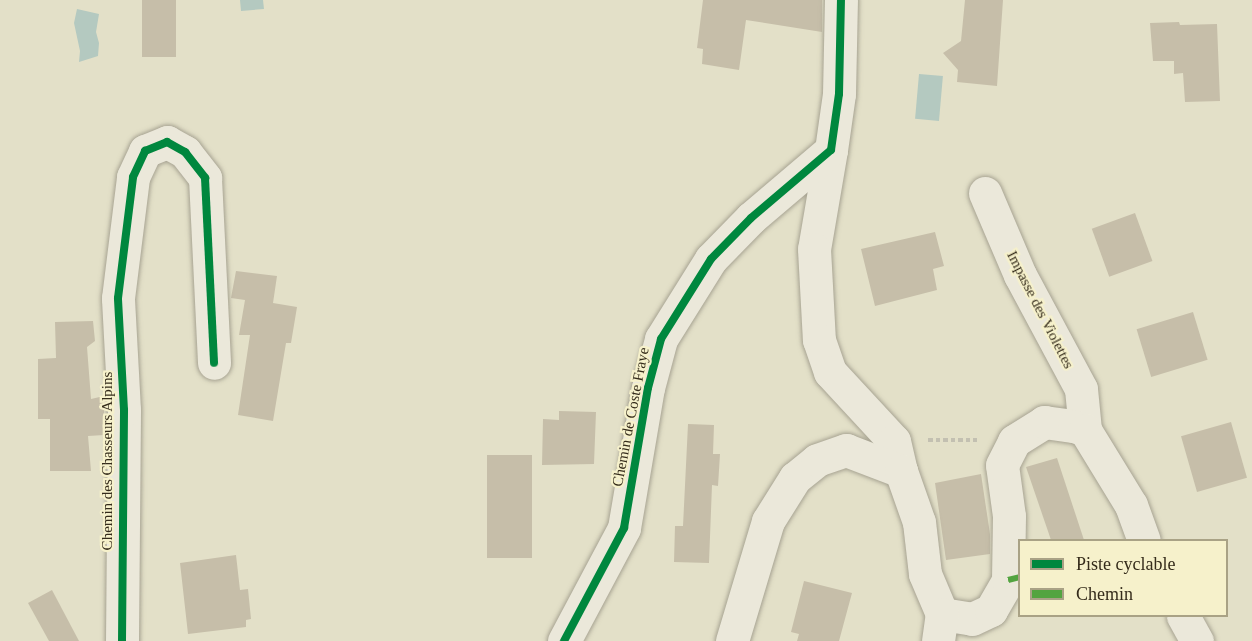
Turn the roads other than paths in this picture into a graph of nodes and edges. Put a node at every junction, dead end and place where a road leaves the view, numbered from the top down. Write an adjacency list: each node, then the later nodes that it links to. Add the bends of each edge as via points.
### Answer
1 (841, 0): 2 (street, via 839,94)
2 (831, 150): 6 (street, via 814,249 819,340 830,372); 11 (street, Chemin de Coste Fraye, via 751,218 711,259 661,339 648,388 624,528)
3 (985, 193): 5 (street, Impasse des Violettes, via 1020,275 1081,389)
4 (214, 363): 10 (street, Chemin des Chasseurs Alpins, via 205,177 185,152 166,142 145,151 133,177 118,298 124,410)
5 (1085, 430): 7 (street, via 1131,505); 9 (street, via 1044,422 1014,441 1002,465 1010,516 1008,580 990,610)
6 (897, 456): 9 (street, via 919,522 925,574); 12 (street, via 846,450 817,460 795,478 768,521)
7 (1144, 539)
8 (1184, 617): 13 (street)
9 (940, 628)
10 (122, 641)
11 (564, 641)
12 (732, 641)
13 (1197, 641)

